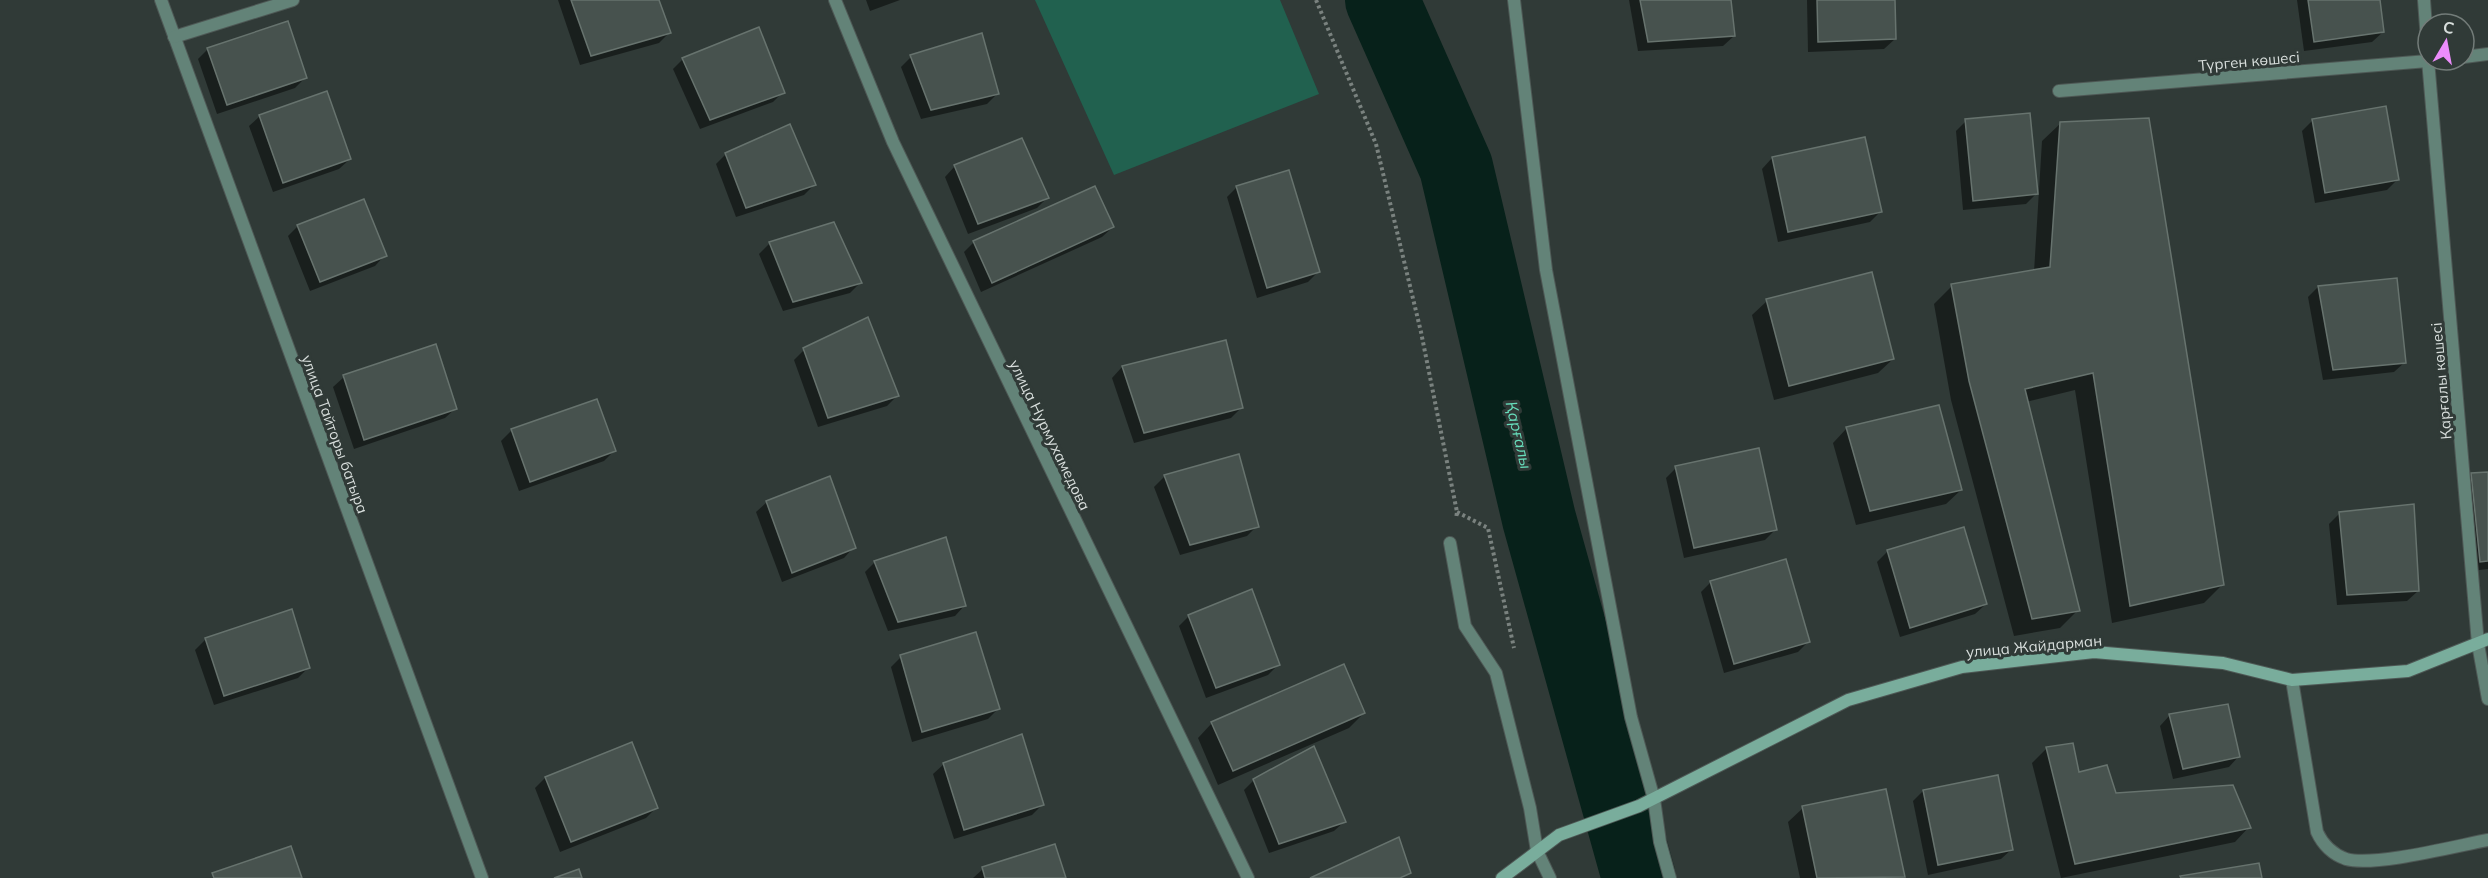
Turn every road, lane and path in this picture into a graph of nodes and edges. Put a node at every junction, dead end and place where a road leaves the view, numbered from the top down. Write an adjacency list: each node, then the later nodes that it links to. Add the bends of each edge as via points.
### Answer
1 (161, 0): 6 (street, улица Тайторы батыра)
2 (293, 0): 6 (street)
3 (835, 0): 18 (street, улица Нурмухамедова, via 892,142)
4 (1316, 0): 10 (path, via 1376,144 1421,332 1457,512)
5 (1514, 0): 14 (street, via 1546,270 1631,717)
6 (174, 37): 17 (street, улица Тайторы батыра)
7 (2416, 60): 9 (street, Түрген көшесі)
8 (2432, 72): 11 (street, Қарғалы көшесі)
9 (2059, 91)
10 (1450, 543): 16 (street, via 1466,626 1496,673)
11 (2483, 641): 12 (street, улица Жайдарман, via 2408,671); 13 (street, Қарғалы көшесі)
12 (2292, 680): 14 (street, улица Жайдарман, via 2223,663 2094,652 1962,667 1848,700); 15 (street, via 2317,832 2330,851 2346,859 2369,861)
13 (2488, 699)
14 (1654, 799): 16 (street, улица Жайдарман, via 1559,835); 21 (street)
15 (2488, 840)
16 (1537, 851): 19 (street); 20 (street)
17 (482, 878)
18 (1248, 878)
19 (1502, 878)
20 (1550, 878)
21 (1670, 878)

